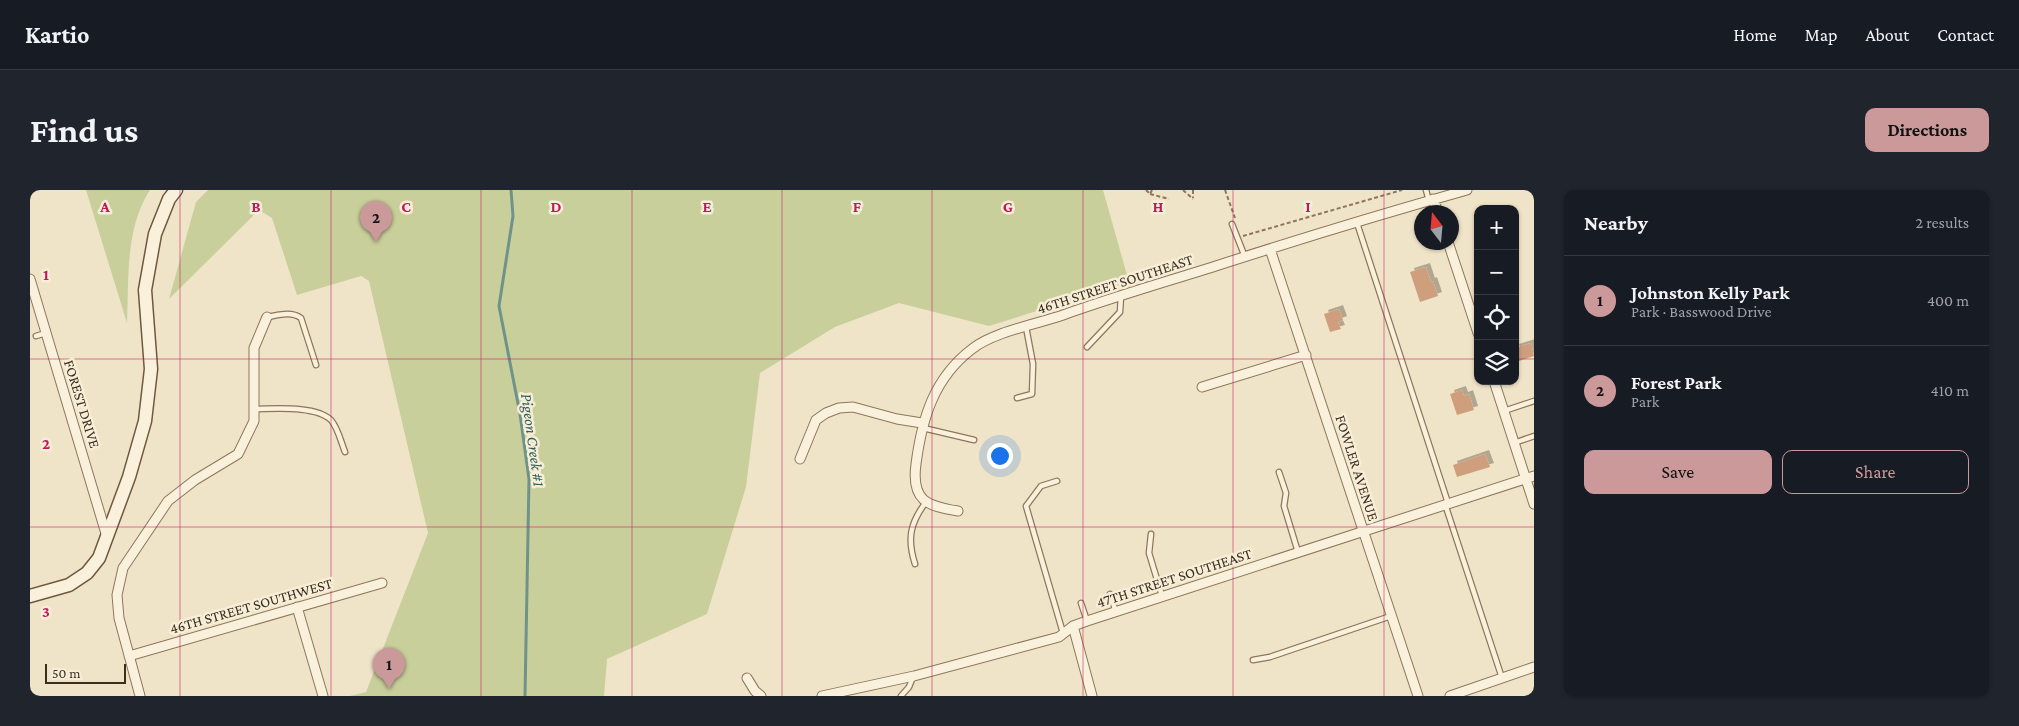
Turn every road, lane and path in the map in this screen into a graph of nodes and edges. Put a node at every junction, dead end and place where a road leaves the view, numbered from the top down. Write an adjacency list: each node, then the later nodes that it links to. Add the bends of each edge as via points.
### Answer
1 (176, 190): 51 (main road, via 154,234 145,290 151,368 144,421 129,477)
2 (1146, 190): 10 (path)
3 (1152, 190): 10 (path)
4 (1183, 190): 5 (path, via 1193,199)
5 (1193, 190)
6 (1226, 190): 14 (path)
7 (1402, 190): 16 (path)
8 (1426, 190): 12 (lane)
9 (1468, 190): 12 (street, 46TH STREET SOUTHEAST)
10 (1150, 194): 11 (path)
11 (1169, 199)
12 (1431, 200): 13 (street); 15 (street, 46TH STREET SOUTHEAST)
13 (1434, 205)
14 (1234, 221): 19 (lane)
15 (1357, 223): 17 (street, 46TH STREET SOUTHEAST); 46 (lane)
16 (1241, 237)
17 (1270, 249): 19 (street, 46TH STREET SOUTHEAST); 28 (street, FOWLER AVENUE)
18 (1451, 250): 23 (street)
19 (1245, 257): 21 (street, 46TH STREET SOUTHEAST)
20 (30, 279): 25 (street, FOREST DRIVE)
21 (1121, 296): 24 (street, 46TH STREET SOUTHEAST); 27 (lane, via 1120,312)
22 (268, 316): 29 (lane, via 288,313 301,318); 34 (street, via 254,348)
23 (1474, 322)
24 (1026, 327): 32 (lane, via 1033,364 1032,394); 36 (street, 46TH STREET SOUTHEAST, via 987,340 953,365 936,391)
25 (46, 333): 26 (lane); 51 (street, FOREST DRIVE)
26 (36, 336)
27 (1087, 347)
28 (1306, 355): 31 (street); 49 (street, FOWLER AVENUE)
29 (316, 365)
30 (1495, 385): 35 (street)
31 (1202, 387)
32 (1017, 398)
33 (1534, 401): 35 (lane)
34 (254, 409): 40 (lane, via 312,411 324,415 331,420); 65 (street, via 254,421 238,454 168,501 123,568 117,595)
35 (1504, 411): 39 (street)
36 (922, 425): 38 (lane); 41 (street, via 853,407 840,408 816,420); 45 (street, 46TH STREET SOUTHEAST, via 915,468 916,486 921,499)
37 (1534, 436): 39 (lane)
38 (974, 440)
39 (1514, 443): 43 (street)
40 (345, 452)
41 (800, 459)
42 (1279, 472): 52 (lane, via 1286,493 1284,506)
43 (1530, 477): 46 (street, 47TH STREET SOUTHEAST); 47 (street)
44 (1057, 481): 64 (lane, via 1041,486 1026,506)
45 (926, 502): 48 (street); 53 (lane, via 911,531 910,547)
46 (1446, 504): 49 (street, 47TH STREET SOUTHEAST); 70 (lane)
47 (1534, 504)
48 (958, 512)
49 (1362, 530): 52 (street, 47TH STREET SOUTHEAST); 61 (street, FOWLER AVENUE)
50 (1152, 534): 57 (lane, via 1149,553)
51 (107, 537): 56 (main road, via 100,558 87,573 69,585)
52 (1298, 552): 57 (street, 47TH STREET SOUTHEAST)
53 (915, 564)
54 (382, 583): 59 (street, 46TH STREET SOUTHWEST)
55 (1110, 594): 60 (lane)
56 (30, 596)
57 (1162, 596): 60 (street, 47TH STREET SOUTHEAST)
58 (1082, 603): 62 (lane)
59 (297, 607): 65 (street, 46TH STREET SOUTHWEST); 72 (street)
60 (1116, 612): 62 (street, 47TH STREET SOUTHEAST)
61 (1391, 616): 66 (lane); 77 (street, FOWLER AVENUE)
62 (1087, 621): 63 (street, 47TH STREET SOUTHEAST)
63 (1073, 626): 64 (street, 47TH STREET SOUTHEAST); 76 (street)
64 (1062, 633): 68 (street, 47TH STREET SOUTHEAST, via 1059,637 1032,645)
65 (129, 656): 71 (street)
66 (1253, 660)
67 (1534, 667): 70 (street)
68 (914, 676): 74 (street, 47TH STREET SOUTHEAST); 75 (lane)
69 (747, 678): 73 (street)
70 (1502, 678): 78 (street)
71 (140, 696)
72 (323, 696)
73 (761, 696)
74 (822, 696)
75 (901, 696)
76 (1092, 696)
77 (1418, 696)
78 (1450, 696)

